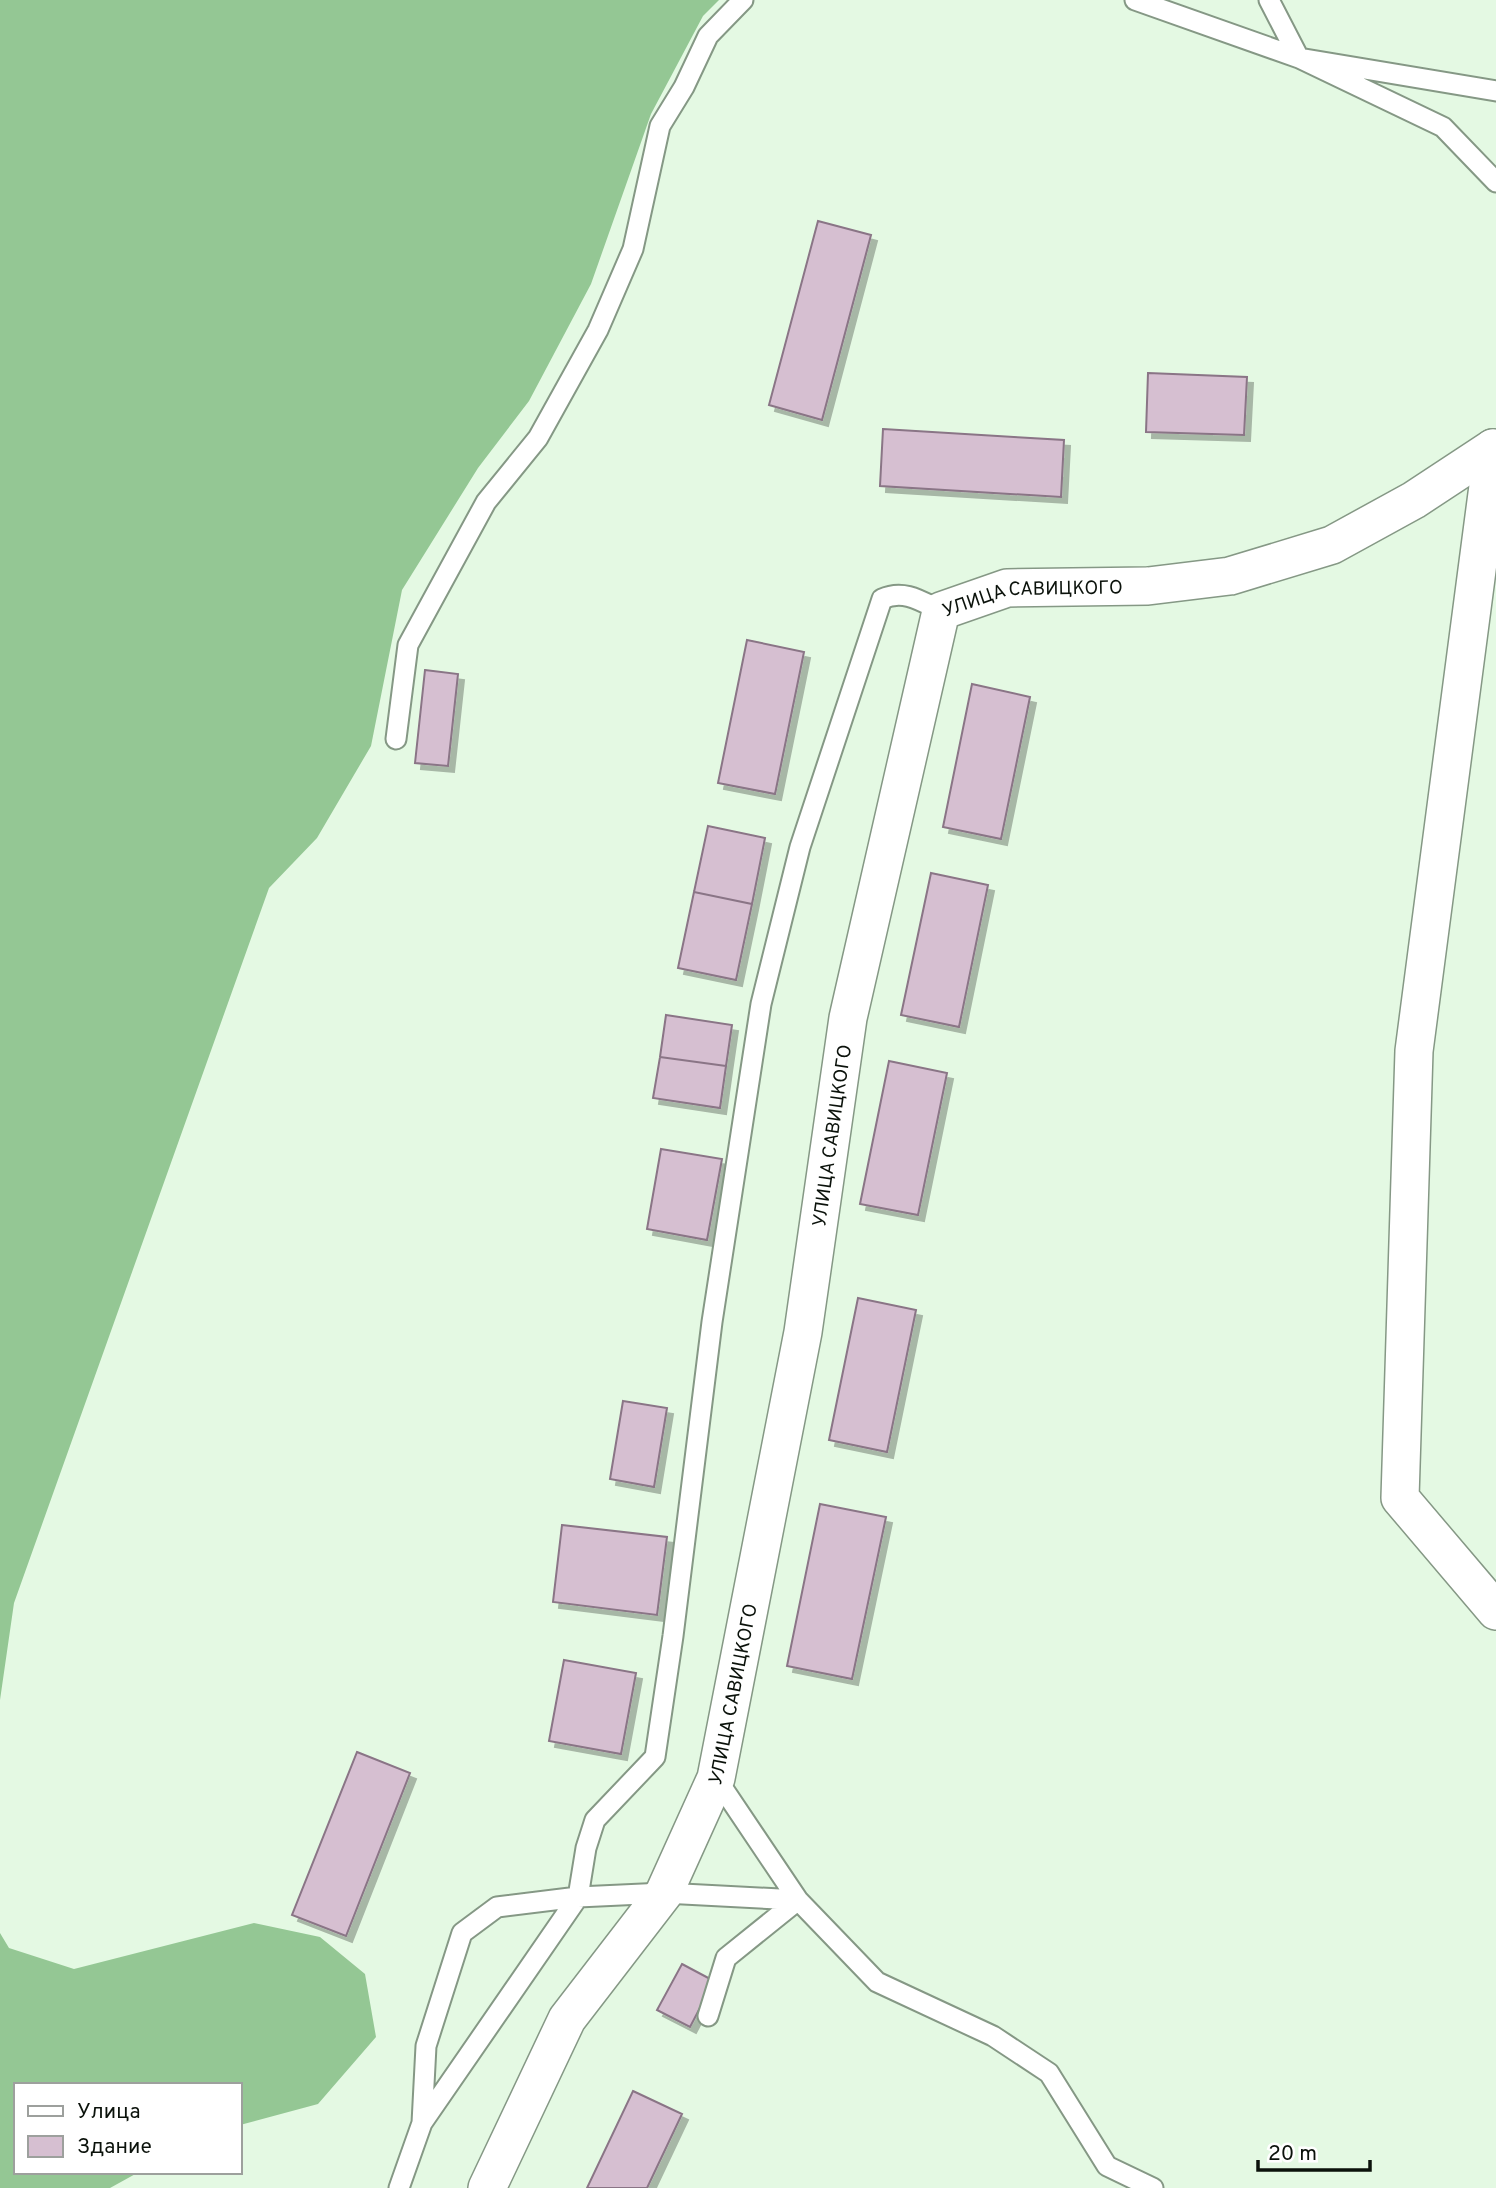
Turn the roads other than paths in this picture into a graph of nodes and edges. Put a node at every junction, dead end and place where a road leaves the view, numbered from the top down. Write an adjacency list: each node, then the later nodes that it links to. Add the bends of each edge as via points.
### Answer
1 (743, 0): 9 (lane, via 708,36 660,125 633,250 598,330 538,438 486,502 408,645)
2 (1136, 0): 4 (lane)
3 (1269, 0): 4 (lane)
4 (1299, 58): 5 (lane); 6 (lane, via 1443,127)
5 (1496, 91)
6 (1496, 181)
7 (1495, 444): 8 (street, УЛИЦА САВИЦКОГО, via 1415,500 1332,545 1230,576 1148,586 1007,588); 10 (street, via 1414,1051 1400,1498)
8 (941, 611): 11 (street, УЛИЦА САВИЦКОГО, via 848,1018 803,1332); 13 (lane, via 912,596 893,594 882,599 800,847 761,1004 712,1322 655,1757 595,1821)
9 (396, 739)
10 (1496, 1611)
11 (716, 1778): 12 (street, УЛИЦА САВИЦКОГО); 14 (lane)
12 (664, 1893): 13 (lane); 14 (lane); 18 (street, УЛИЦА САВИЦКОГО, via 567,2019)
13 (578, 1897): 16 (lane); 16 (lane, via 497,1908 461,1933 426,2046)
14 (798, 1900): 15 (lane, via 726,1958); 19 (lane, via 877,1982 993,2036 1049,2074 1107,2166)
15 (708, 2016)
16 (422, 2123): 17 (lane)
17 (399, 2188)
18 (486, 2188)
19 (1153, 2188)

